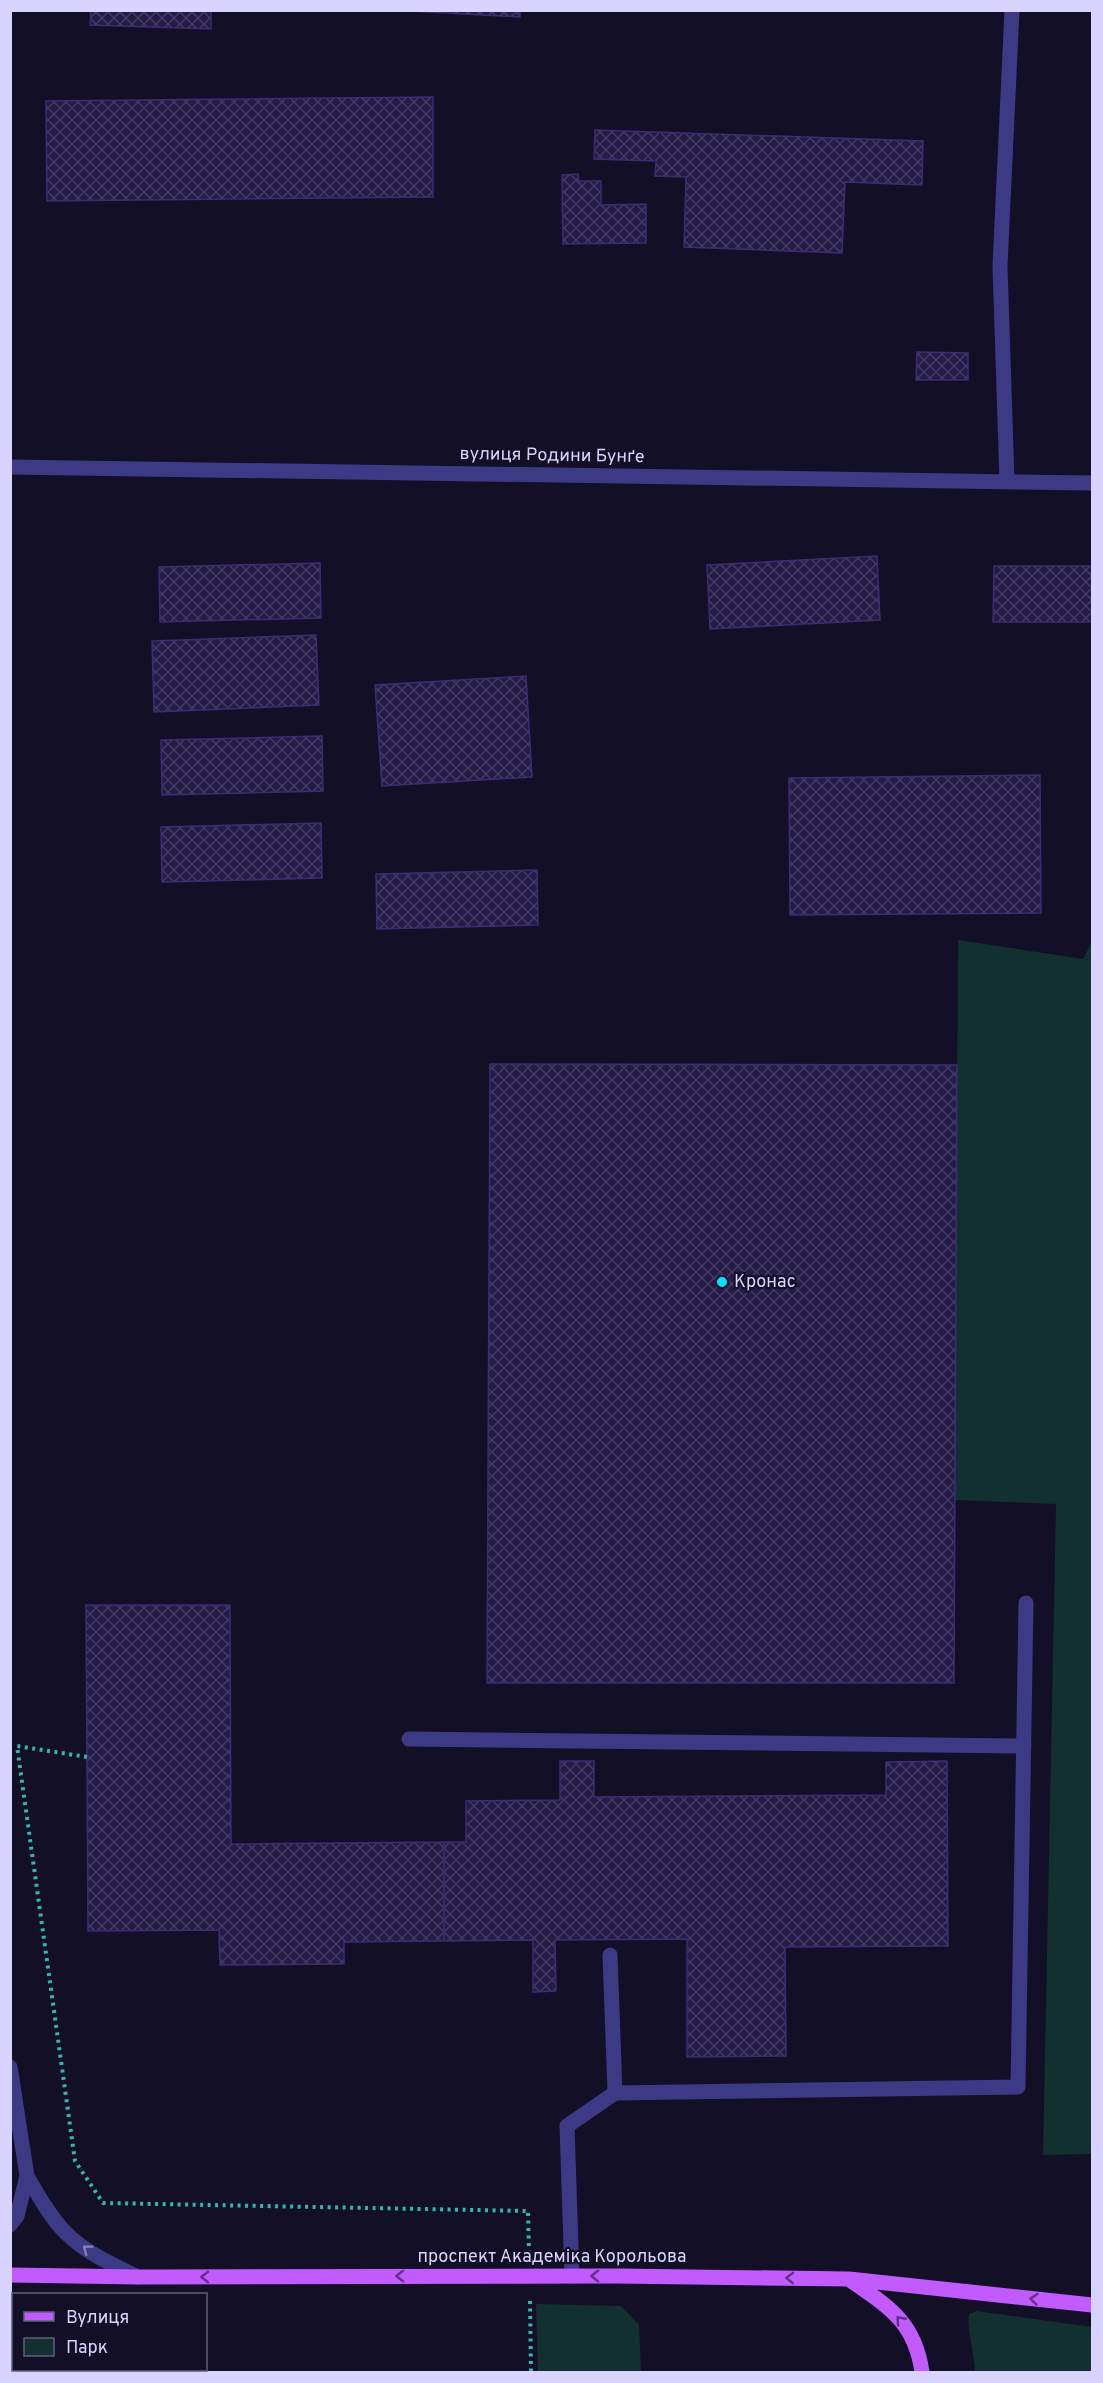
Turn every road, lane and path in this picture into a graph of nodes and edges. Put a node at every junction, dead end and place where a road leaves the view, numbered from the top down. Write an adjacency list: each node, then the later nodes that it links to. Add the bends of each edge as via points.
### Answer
1 (1012, 10): 3 (street, via 1000,266)
2 (10, 467): 3 (street, вулиця Родини Бунґе)
3 (1006, 482): 4 (street, вулиця Родини Бунґе)
4 (1092, 483)
5 (1026, 1604): 7 (street)
6 (409, 1739): 7 (street)
7 (1024, 1746): 11 (street, via 1018,2087)
8 (87, 1757): 13 (path, via 17,1746 75,2161 103,2203)
9 (610, 1955): 11 (street)
10 (10, 2067): 12 (street)
11 (615, 2093): 16 (street, via 567,2126)
12 (27, 2176): 14 (street, via 17,2216); 17 (street, one-way to 12, via 99,2258 66,2234)
13 (528, 2211)
14 (10, 2225)
15 (10, 2275): 17 (main road, проспект Академіка Корольова)
16 (572, 2276): 17 (main road, проспект Академіка Корольова, one-way to 17); 18 (main road, проспект Академіка Корольова, one-way to 16)
17 (138, 2277)
18 (849, 2279): 19 (main road, проспект Академіка Корольова, one-way to 18); 20 (main road, one-way to 18, via 919,2352 905,2323)
19 (1092, 2305)
20 (922, 2373)

